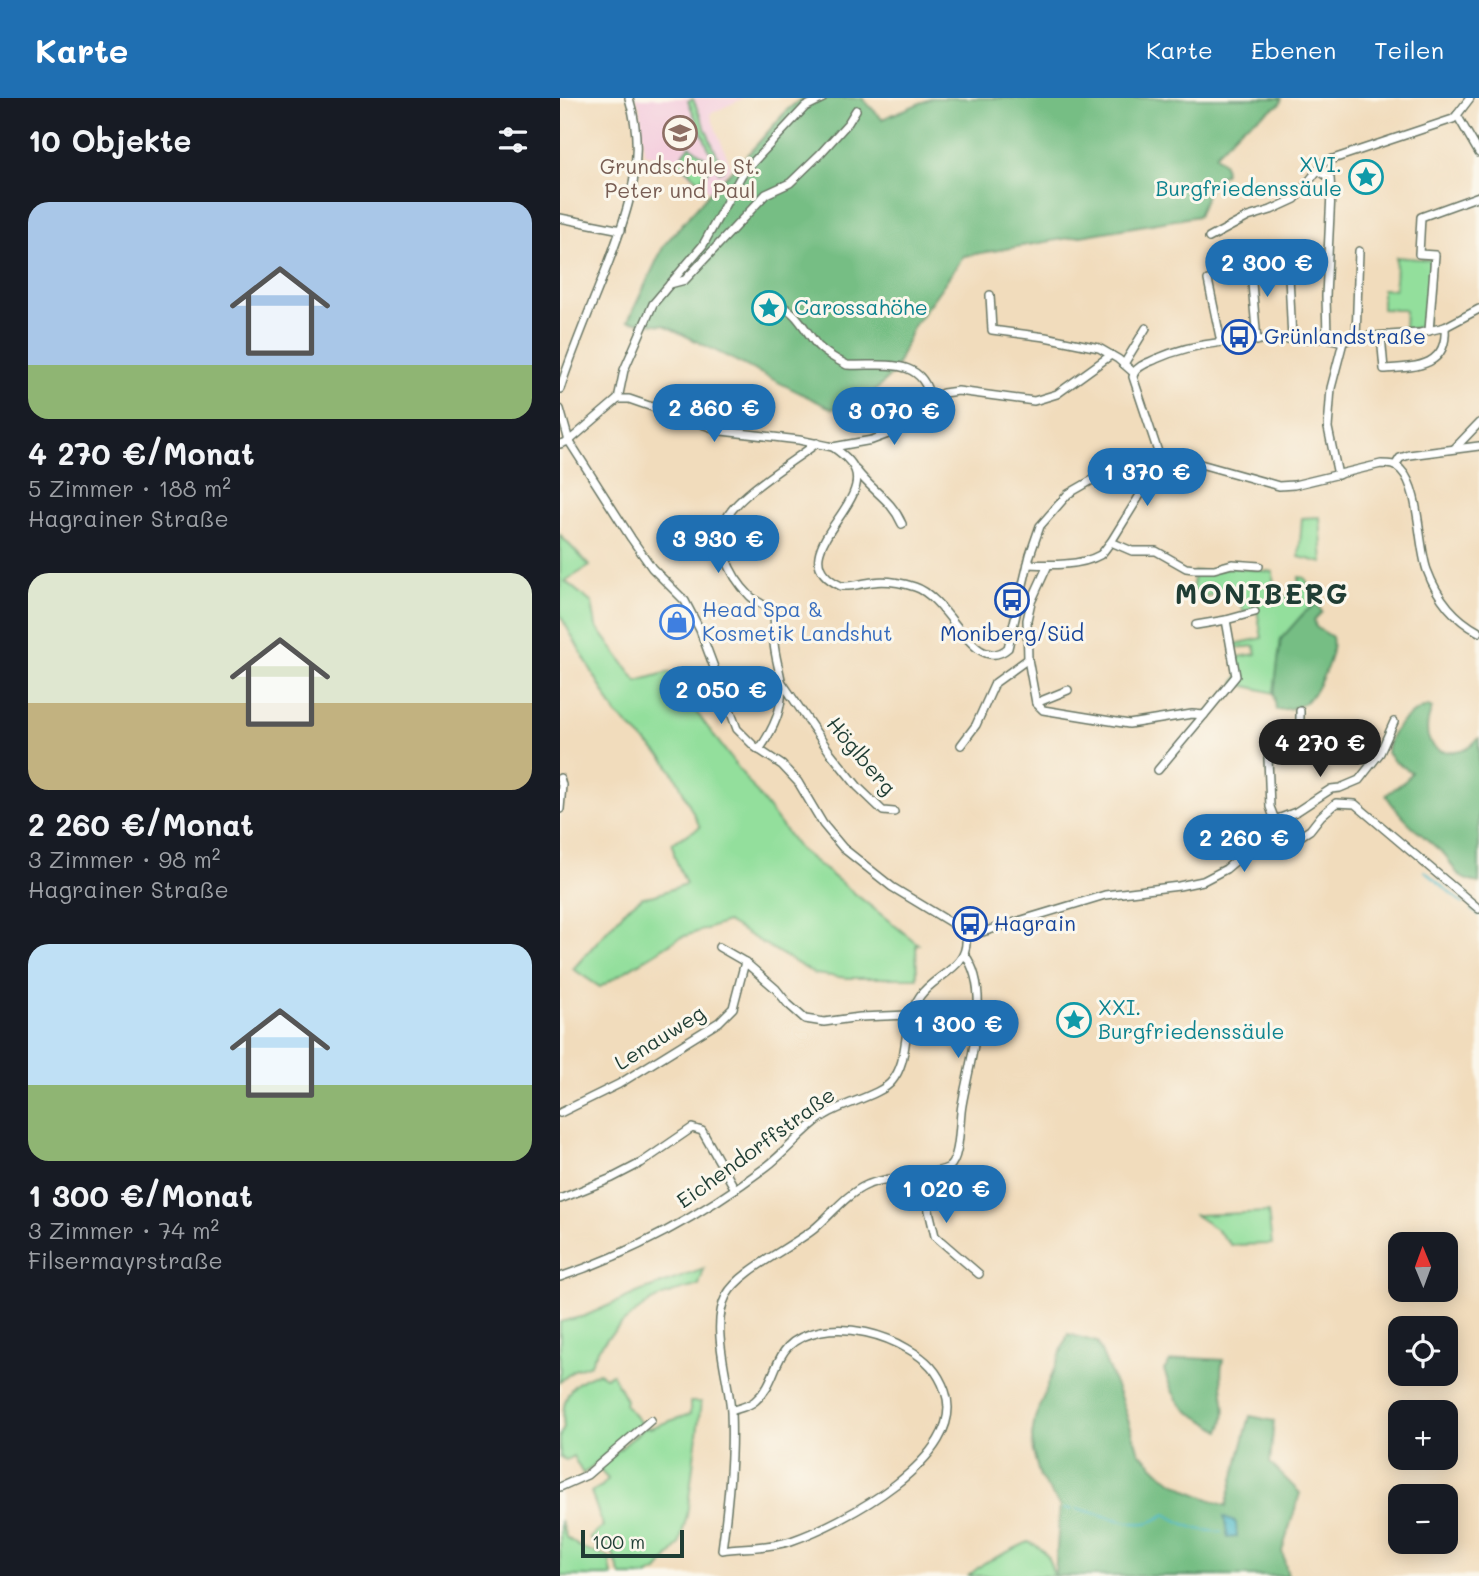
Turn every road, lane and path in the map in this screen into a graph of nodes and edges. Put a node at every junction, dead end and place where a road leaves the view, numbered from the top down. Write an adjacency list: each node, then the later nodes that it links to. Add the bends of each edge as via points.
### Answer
1 (629, 98): 10 (street, via 638,140 637,164)
2 (823, 98): 16 (street, via 805,107 742,174 703,245)
3 (1470, 98): 5 (street)
4 (856, 110): 16 (street, via 790,183 766,194 685,280)
5 (1457, 115): 6 (street); 7 (street, via 1324,162)
6 (1479, 153)
7 (1318, 170): 11 (street, via 1295,200); 25 (street, via 1330,178 1331,193)
8 (1479, 196): 22 (street, via 1421,217 1419,254 1435,255)
9 (560, 218): 10 (street)
10 (621, 230): 33 (street)
11 (1209, 238)
12 (1359, 251): 24 (street)
13 (1250, 260): 27 (street)
14 (1289, 276): 26 (street)
15 (1208, 280): 28 (street)
16 (670, 284): 35 (street, via 642,327)
17 (990, 295): 30 (street, via 990,328 994,332 1074,342)
18 (774, 305): 34 (street, via 801,322 820,348 842,362 920,374)
19 (1479, 309): 20 (street)
20 (1445, 327): 22 (street); 23 (street, via 1446,342 1438,357 1396,368 1384,369)
21 (1146, 328): 31 (street)
22 (1429, 331): 23 (street)
23 (1381, 335): 24 (street)
24 (1356, 337): 29 (street)
25 (1327, 338): 26 (street); 29 (street)
26 (1292, 340): 27 (street)
27 (1257, 341): 28 (street)
28 (1221, 342): 32 (street, via 1170,353)
29 (1343, 342): 47 (street, via 1331,388 1328,428)
30 (1111, 355): 31 (street); 34 (street, via 1056,394 1034,401 958,391)
31 (1124, 364): 32 (street)
32 (1134, 373): 44 (street)
33 (560, 389)
34 (930, 398): 42 (street, via 899,430)
35 (618, 399): 38 (street); 39 (street, via 722,431)
36 (560, 410): 38 (street)
37 (1479, 423): 43 (street)
38 (569, 441): 40 (street); 65 (street, via 652,568 685,601 737,729)
39 (817, 443): 42 (street); 58 (street, Höglberg, via 735,506 723,530 725,555 741,587 773,612)
40 (560, 444)
41 (1479, 446): 43 (street)
42 (833, 447): 46 (street)
43 (1455, 449): 45 (street, via 1409,455)
44 (1161, 461): 47 (street, via 1205,463 1279,486); 49 (street); 50 (street, via 1108,471 1068,494 1040,526)
45 (1395, 466): 47 (street, via 1381,464); 56 (street, via 1408,482 1423,559 1432,580 1452,613)
46 (855, 468): 48 (street, via 894,506); 50 (street, via 857,482 850,499 821,544 822,571 835,583 852,587 894,582 917,587 950,614 972,646 993,656 1008,648)
47 (1338, 475)
48 (902, 524)
49 (1111, 542): 51 (street, via 1101,554 1084,561); 52 (street, via 1132,551 1156,551 1186,568)
50 (1028, 564): 51 (street)
51 (1048, 565): 57 (street, via 1027,620)
52 (1259, 566)
53 (1255, 612): 54 (street)
54 (1226, 620): 55 (street); 62 (street, via 1236,676)
55 (1196, 625)
56 (1479, 632)
57 (1028, 659): 60 (street); 64 (street, via 993,686 982,714)
58 (781, 681): 65 (street, Höglberg, via 777,721); 69 (street, Höglberg, via 858,787 883,811)
59 (1068, 690): 60 (street)
60 (1036, 703): 62 (street, via 1043,710 1129,724)
61 (1300, 711): 70 (street, via 1299,734 1268,758 1270,807)
62 (1204, 715): 66 (street)
63 (1394, 722): 70 (street, via 1380,753 1359,780 1331,789 1296,813)
64 (961, 745)
65 (759, 750): 73 (street, via 798,782 822,824 843,848)
66 (1158, 771)
67 (560, 778): 68 (street)
68 (560, 809)
69 (894, 812)
70 (1275, 820): 71 (street)
71 (1263, 841): 72 (street, via 1296,839 1331,805 1356,804); 73 (street, via 1226,870 1203,880 1105,895)
72 (1479, 909)
73 (966, 937): 75 (street)
74 (719, 947): 76 (street)
75 (965, 955): 77 (street, Eichendorffstraße, via 922,993); 79 (street, via 976,980 977,1022 957,1152 952,1164)
76 (745, 962): 77 (street, via 800,1016 813,1022); 78 (street, Lenauweg, via 733,1008 719,1022 619,1084)
77 (909, 1015): 80 (street, Eichendorffstraße, via 901,1063 890,1085 820,1118 783,1154)
78 (560, 1113)
79 (920, 1173): 82 (street, via 935,1236); 84 (street, via 878,1180 859,1189 815,1228 730,1288 720,1312)
80 (735, 1189): 81 (street, via 702,1131 692,1128 641,1163); 83 (street, Eichendorffstraße, via 657,1236)
81 (560, 1199)
82 (979, 1274)
83 (560, 1276)
84 (731, 1410): 84 (street, via 748,1406 761,1395 789,1345 806,1336 839,1330 871,1333 913,1352 940,1376 950,1403 946,1428 919,1463 859,1510 787,1542 722,1550 730,1482)
85 (651, 1420): 86 (street, via 587,1475)
86 (560, 1487)

